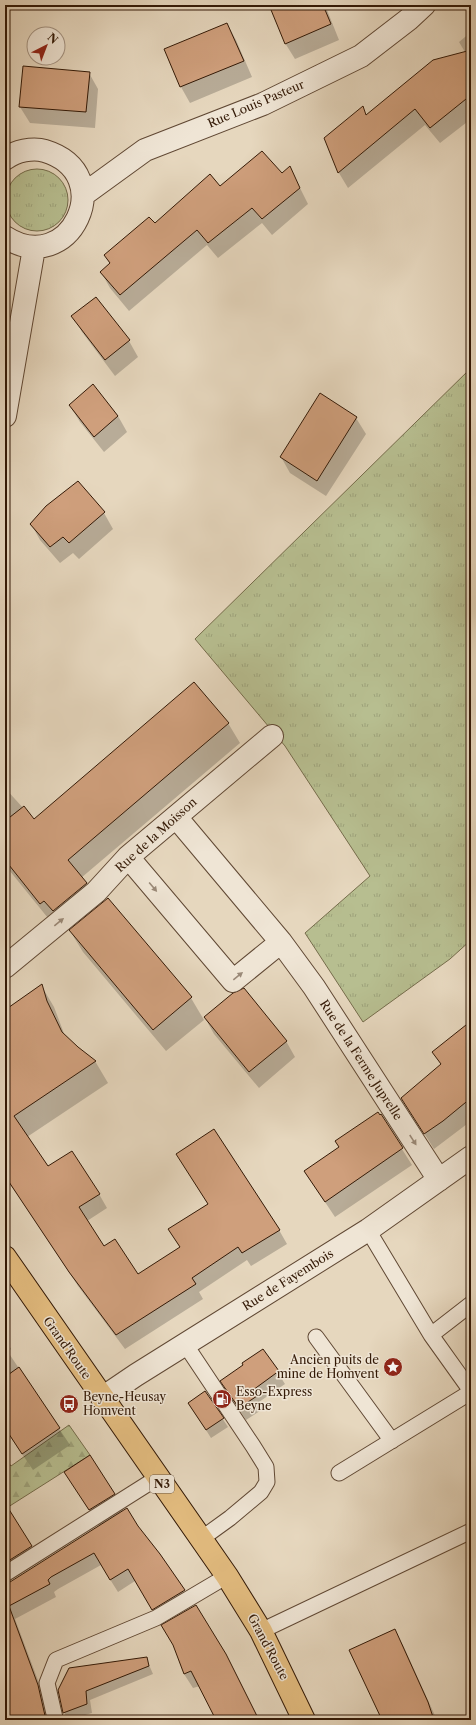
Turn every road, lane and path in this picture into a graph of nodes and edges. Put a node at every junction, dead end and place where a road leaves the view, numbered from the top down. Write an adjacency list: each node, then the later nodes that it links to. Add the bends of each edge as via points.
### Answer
1 (424, 5): 3 (street, Rue Louis Pasteur, via 361,56 263,104 145,150)
2 (5, 159): 3 (street, via 24,150 41,150 57,155 70,165 79,179)
3 (83, 195): 5 (street, via 80,215 70,232 54,243)
4 (5, 237): 5 (street, via 16,244)
5 (34, 248): 6 (street)
6 (5, 416)
7 (272, 736): 8 (street, Rue de la Moisson)
8 (176, 817): 9 (street, Rue de la Moisson); 10 (street, Rue de la Ferme Juprelle)
9 (128, 857): 10 (street, one-way to 10, via 233,981); 11 (street, Rue de la Moisson, one-way to 9, via 96,892)
10 (281, 942): 13 (street, Rue de la Ferme Juprelle, one-way to 13, via 314,987)
11 (5, 967)
12 (471, 1157): 13 (street, Rue de Fayembois)
13 (439, 1180): 14 (street, Rue de Fayembois)
14 (368, 1230): 17 (lane); 19 (street, Rue de Fayembois)
15 (5, 1257): 21 (main road, Grand'Route / N3)
16 (471, 1304): 17 (lane)
17 (431, 1335): 20 (lane)
18 (316, 1336): 22 (lane)
19 (185, 1344): 21 (street, Rue de Fayembois); 26 (lane, via 266,1467 267,1482 260,1492)
20 (471, 1391): 22 (lane)
21 (102, 1398): 24 (main road, Grand'Route / N3)
22 (392, 1441): 23 (lane)
23 (339, 1473)
24 (157, 1478): 26 (main road, Grand'Route / N3); 27 (lane)
25 (471, 1531): 29 (lane)
26 (201, 1539): 28 (main road, Grand'Route / N3)
27 (5, 1574)
28 (227, 1576): 29 (main road, Grand'Route / N3); 30 (lane, via 156,1618 56,1660 47,1683)
29 (261, 1631): 31 (main road, Grand'Route / N3)
30 (55, 1718)
31 (304, 1720)

